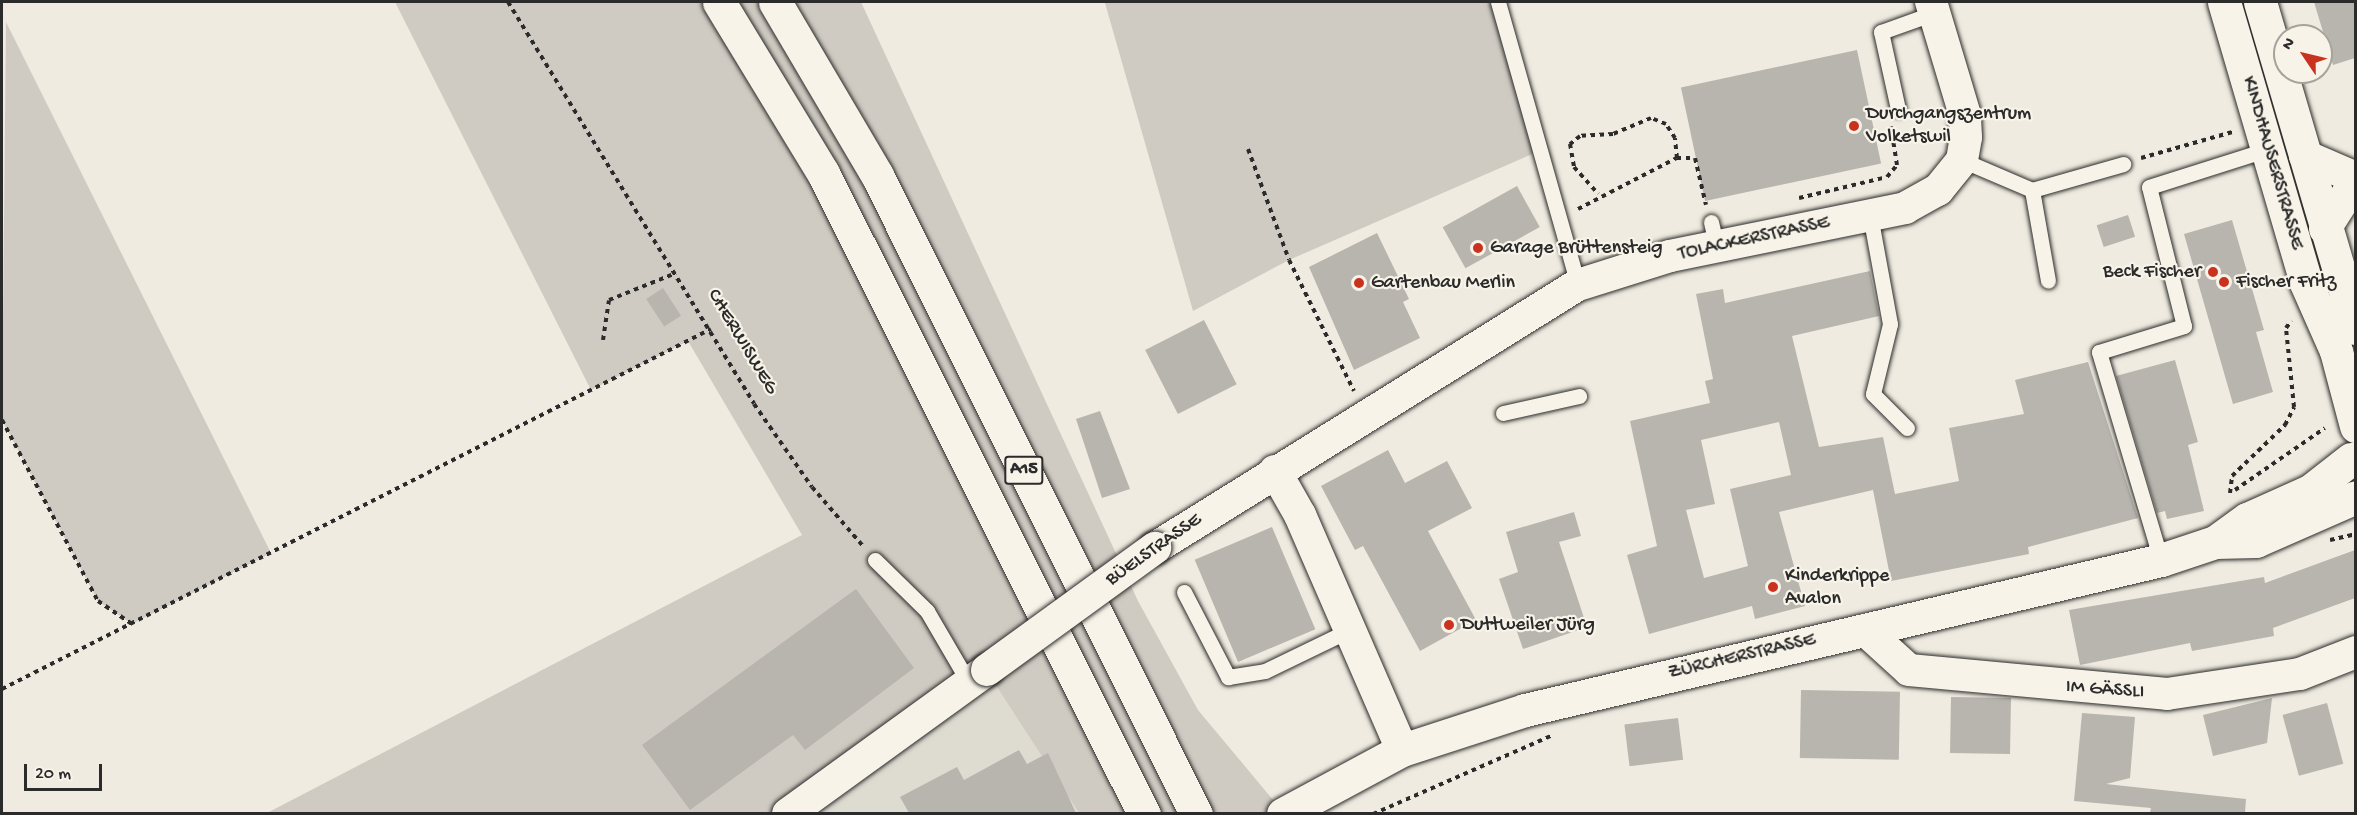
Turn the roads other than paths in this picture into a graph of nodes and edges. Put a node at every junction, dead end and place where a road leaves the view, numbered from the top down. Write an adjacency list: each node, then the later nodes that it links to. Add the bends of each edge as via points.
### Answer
1 (719, 2): 35 (main road, A15, via 823,173)
2 (775, 2): 36 (main road, A15, via 877,175)
3 (1498, 2): 17 (lane)
4 (2224, 2): 8 (main road, KINDHAUSERSTRASSE)
5 (2260, 2): 9 (main road, KINDHAUSERSTRASSE)
6 (1932, 7): 7 (lane, via 1881,32); 10 (street, via 1965,115)
7 (1899, 109)
8 (2269, 150): 22 (main road, KINDHAUSERSTRASSE, via 2306,284 2336,351); 27 (lane, via 2148,187 2184,326 2099,352)
9 (2304, 156): 12 (street); 15 (main road, KINDHAUSERSTRASSE)
10 (1962, 160): 13 (lane); 14 (street, TOLACKERSTRASSE, via 1938,190 1905,208)
11 (2123, 164): 13 (lane)
12 (2355, 179): 15 (street)
13 (2032, 190): 16 (lane)
14 (1870, 215): 17 (street, TOLACKERSTRASSE, via 1714,234); 21 (lane, via 1890,324 1873,394)
15 (2325, 229): 18 (main road, KINDHAUSERSTRASSE)
16 (2048, 281)
17 (1578, 285): 23 (street, TOLACKERSTRASSE)
18 (2355, 328)
19 (1579, 396): 20 (lane)
20 (1503, 413)
21 (1907, 428)
22 (2348, 445): 25 (main road, ZÜRCHERSTRASSE, via 2310,491 2247,519)
23 (1275, 471): 29 (street); 32 (street, BÜELSTRASSE, bridge, via 1155,548)
24 (2355, 497): 25 (main road, ZÜRCHERSTRASSE, via 2256,541)
25 (2215, 542): 27 (main road, ZÜRCHERSTRASSE)
26 (875, 560): 32 (lane, via 927,611)
27 (2161, 560): 30 (main road, ZÜRCHERSTRASSE)
28 (1184, 592): 29 (lane, via 1228,677 1265,671)
29 (1350, 630): 33 (street)
30 (1865, 630): 31 (street, IM GÄSSLI, via 1909,670 2167,694 2300,674); 33 (main road, ZÜRCHERSTRASSE, via 1587,693)
31 (2355, 652)
32 (978, 676): 34 (street, BÜELSTRASSE)
33 (1402, 750): 37 (main road, ZÜRCHERSTRASSE)
34 (788, 813)
35 (1144, 813)
36 (1196, 813)
37 (1283, 813)

